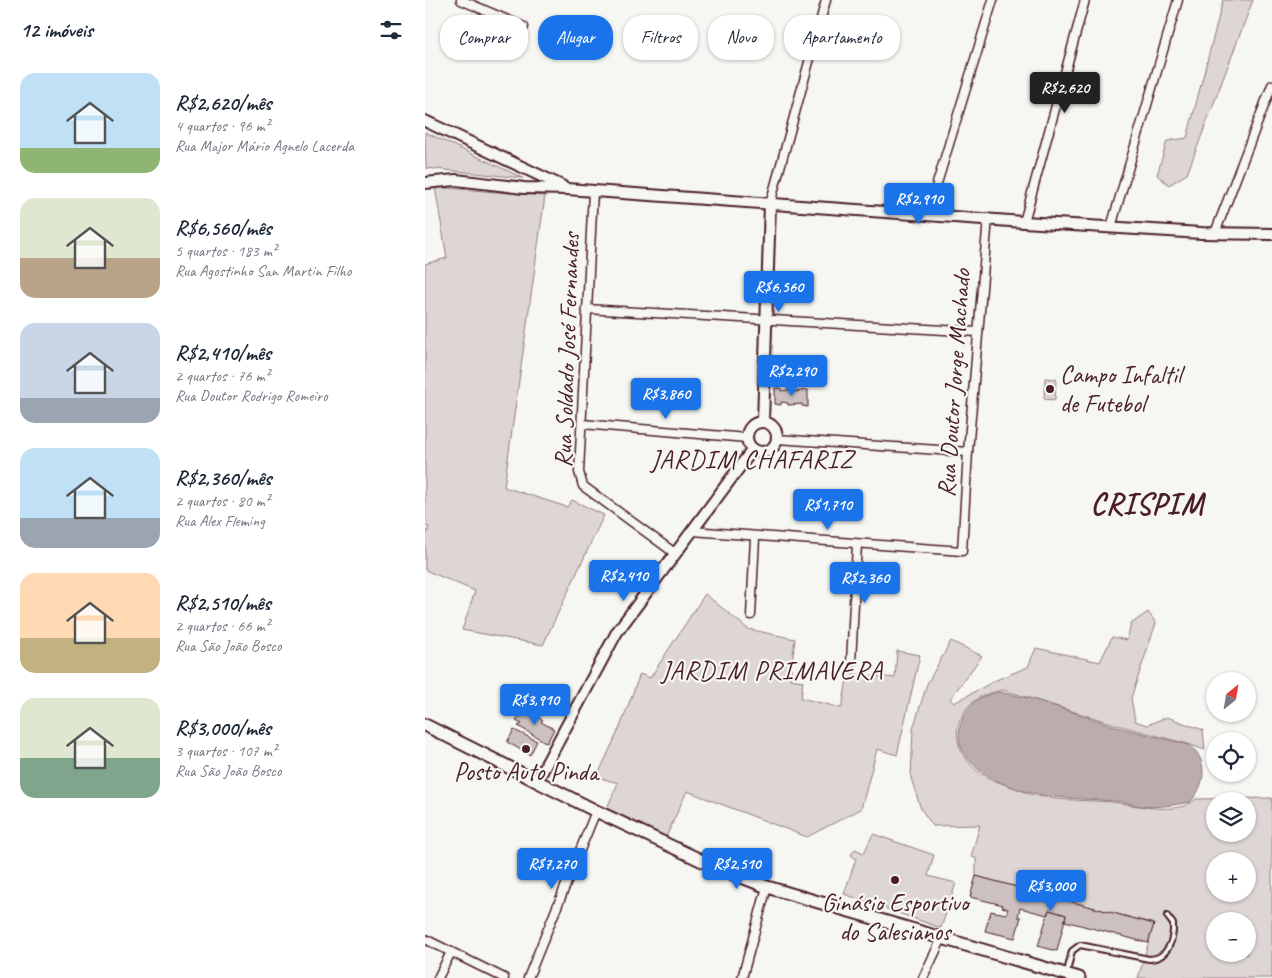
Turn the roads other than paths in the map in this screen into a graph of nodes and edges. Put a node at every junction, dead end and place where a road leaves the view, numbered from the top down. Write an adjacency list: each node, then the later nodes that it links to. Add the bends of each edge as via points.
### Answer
1 (461, 0): 6 (street)
2 (825, 0): 14 (street)
3 (993, 0): 15 (street)
4 (1085, 0): 17 (street)
5 (1177, 0): 18 (street)
6 (496, 15)
7 (1272, 85): 19 (street)
8 (425, 121): 9 (street)
9 (530, 172): 11 (street); 12 (street)
10 (425, 183): 11 (street, via 456,180)
11 (524, 188): 12 (street)
12 (567, 189): 13 (street)
13 (593, 191): 14 (street); 21 (street, Rua Soldado José Fernandes)
14 (770, 204): 15 (street); 22 (street)
15 (928, 213): 16 (street)
16 (988, 218): 17 (street); 23 (street, Rua Doutor Jorge Machado)
17 (1024, 222): 18 (street)
18 (1111, 227): 19 (street)
19 (1215, 232): 20 (street)
20 (1272, 234)
21 (586, 309): 22 (street); 25 (street, Rua Soldado José Fernandes)
22 (766, 320): 23 (street); 24 (street)
23 (978, 332): 29 (street, Rua Doutor Jorge Machado)
24 (763, 422): 26 (street, via 755,424); 27 (street, via 776,431)
25 (582, 424): 26 (street); 33 (street, Rua Soldado José Fernandes, via 579,472 583,486)
26 (747, 438): 28 (street)
27 (777, 440): 28 (street, via 767,451); 29 (street)
28 (753, 449): 30 (street)
29 (968, 452): 32 (street, Rua Doutor Jorge Machado, via 962,551)
30 (692, 532): 31 (street); 33 (street)
31 (755, 538): 32 (street); 34 (street)
32 (857, 544): 35 (street)
33 (676, 554): 37 (street, via 617,632)
34 (751, 614)
35 (851, 663)
36 (425, 725): 37 (main road)
37 (537, 781): 38 (main road)
38 (596, 811): 39 (main road, via 711,865); 47 (street)
39 (767, 887): 41 (main road); 48 (street)
40 (1167, 916): 44 (lane, via 1173,924 1173,941 1158,958 1080,945 1073,951)
41 (942, 938): 44 (main road); 49 (street)
42 (425, 939): 43 (street)
43 (451, 952): 45 (street); 46 (street)
44 (1067, 974): 50 (main road)
45 (438, 978)
46 (504, 978)
47 (528, 978)
48 (741, 978)
49 (923, 978)
50 (1079, 978)

